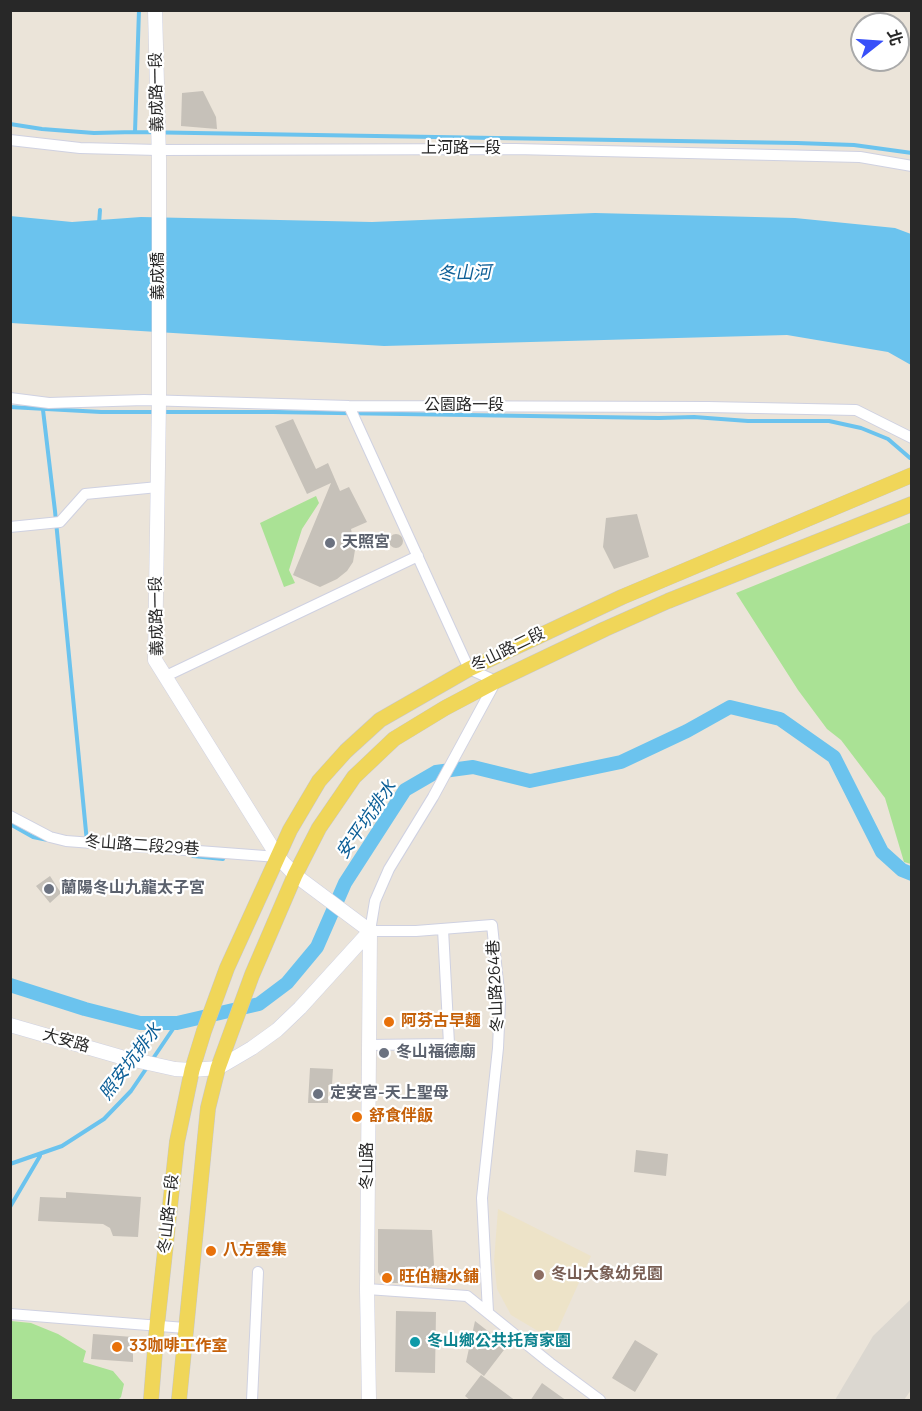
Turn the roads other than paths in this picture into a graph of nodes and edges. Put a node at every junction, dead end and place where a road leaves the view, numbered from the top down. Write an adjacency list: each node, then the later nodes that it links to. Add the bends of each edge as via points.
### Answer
1 (155, 10): 3 (street, 義成路一段)
2 (10, 140): 3 (street, 上河路一段, via 80,148)
3 (158, 150): 4 (street, 上河路一段, via 515,149 860,157); 5 (street, 義成路一段)
4 (912, 166)
5 (158, 174): 6 (street, 義成橋)
6 (159, 378): 8 (street, 義成路一段)
7 (10, 398): 8 (street, 公園路一段, via 49,403)
8 (159, 401): 9 (street, 公園路一段); 12 (street, 義成路一段)
9 (349, 406): 10 (street, 公園路一段, via 856,410); 15 (street)
10 (912, 438)
11 (912, 476): 16 (main road, 冬山路二段, via 660,580)
12 (158, 487): 14 (street, via 85,494 60,522); 17 (street, 義成路一段, via 155,660)
13 (912, 504): 18 (main road, 冬山路二段, via 604,628)
14 (10, 527)
15 (418, 556): 16 (street); 17 (street)
16 (469, 669): 18 (street); 20 (main road, 冬山路二段, via 380,720 346,751 319,781)
17 (166, 676): 20 (street, 義成路一段)
18 (496, 681): 21 (main road, 冬山路二段, via 394,739 354,777 319,828); 23 (street, 冬山路, via 389,869 375,901)
19 (10, 816): 20 (street, 冬山路二段29巷, via 66,841)
20 (278, 857): 21 (street); 25 (main road, 冬山路二段, via 227,968)
21 (295, 875): 23 (street); 26 (main road, 冬山路二段)
22 (443, 929): 23 (street, 冬山路264巷); 27 (street, via 449,1044); 32 (street, 冬山路264巷, via 492,925 500,1001 482,1198)
23 (370, 931): 27 (street, 冬山路); 28 (street, via 277,1030)
24 (10, 1025): 29 (street, 大安路, via 121,1057)
25 (204, 1031): 29 (main road, 冬山路一段)
26 (230, 1032): 28 (main road, 冬山路一段)
27 (369, 1045): 31 (street, 冬山路)
28 (218, 1068): 29 (street, 大安路); 35 (main road, 冬山路一段, via 208,1108)
29 (192, 1070): 34 (main road, 冬山路一段, via 177,1142)
30 (258, 1272): 38 (street)
31 (367, 1290): 32 (street, via 467,1296); 39 (street, 冬山路)
32 (488, 1312): 40 (street)
33 (10, 1314): 34 (street)
34 (157, 1325): 35 (street); 36 (main road, 冬山路一段)
35 (185, 1328): 37 (main road, 冬山路一段)
36 (151, 1401)
37 (179, 1401)
38 (252, 1401)
39 (369, 1401)
40 (600, 1401)

